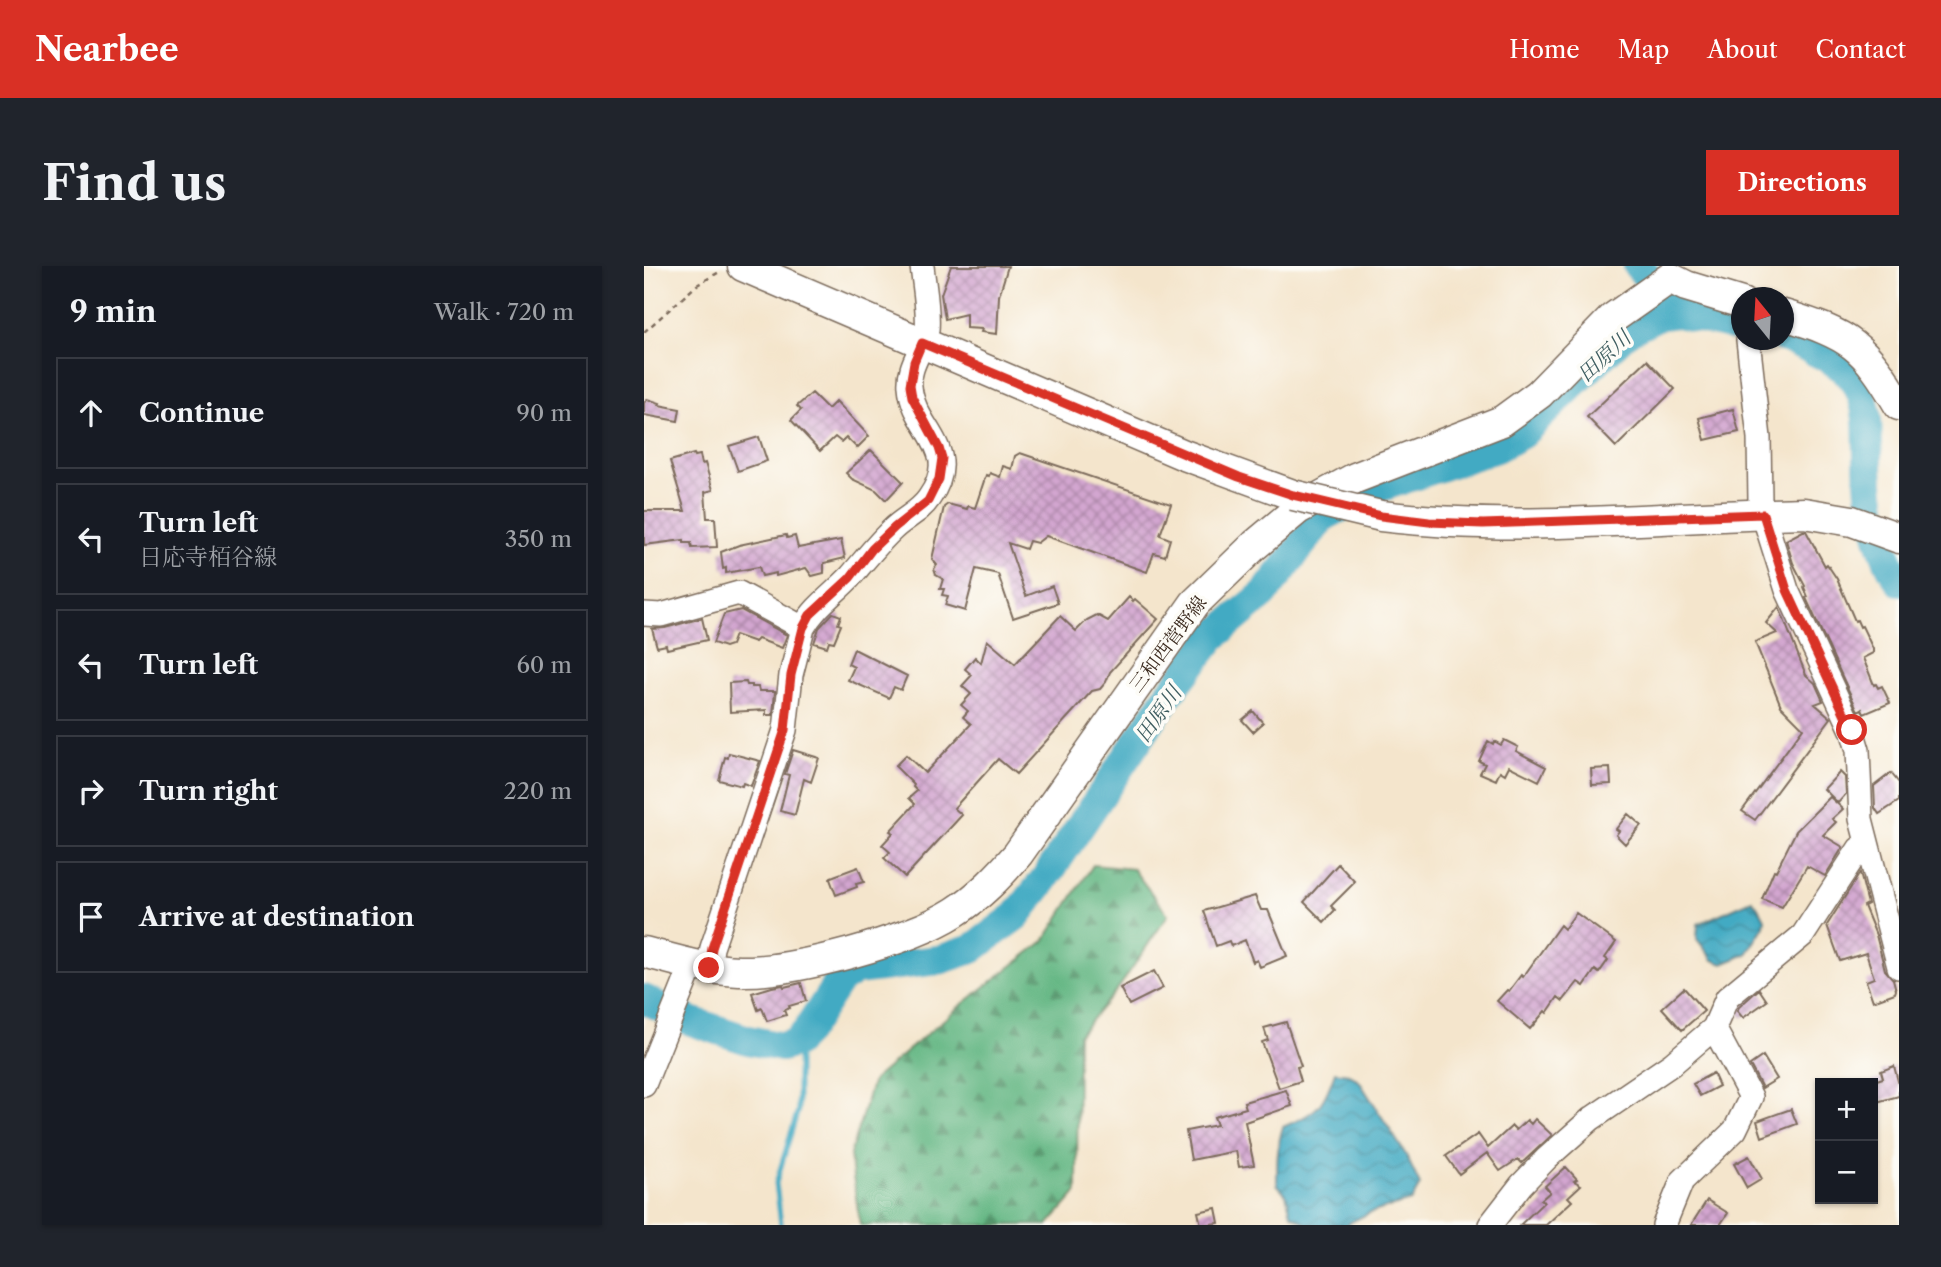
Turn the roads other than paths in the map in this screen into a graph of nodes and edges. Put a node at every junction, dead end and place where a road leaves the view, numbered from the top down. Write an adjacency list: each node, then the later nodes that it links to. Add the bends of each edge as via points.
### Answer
1 (743, 266): 6 (main road)
2 (922, 266): 6 (street, via 927,317)
3 (1661, 280): 4 (main road, 三和西菅野線); 15 (main road, 三和西菅野線, via 1613,318 1539,394 1502,421 1355,478 1298,509 1255,545 1195,603 1018,854 991,885 953,913 906,934 804,964 759,971)
4 (1731, 300)
5 (1794, 318): 8 (main road, via 1825,327 1861,350)
6 (922, 343): 9 (main road, bridge, via 1184,455 1293,495 1381,516 1483,524); 12 (street, via 910,385 942,458 935,489 918,511 872,549)
7 (1748, 350): 9 (street)
8 (1899, 405)
9 (1763, 514): 10 (main road, via 1804,513 1852,521); 13 (street, via 1787,590 1852,730)
10 (1899, 538)
11 (644, 614): 12 (street, via 661,615 739,593)
12 (803, 628): 15 (street, via 791,675 785,730 712,948)
13 (1867, 843): 16 (street); 17 (street, via 1803,935 1727,998)
14 (644, 952): 15 (main road, 三和西菅野線)
15 (701, 967): 18 (street, via 672,1014)
16 (1899, 967)
17 (1714, 1028): 19 (street, via 1672,1065 1591,1119 1521,1185); 20 (street, via 1751,1097 1735,1130 1682,1181)
18 (644, 1085)
19 (1490, 1225)
20 (1664, 1225)

